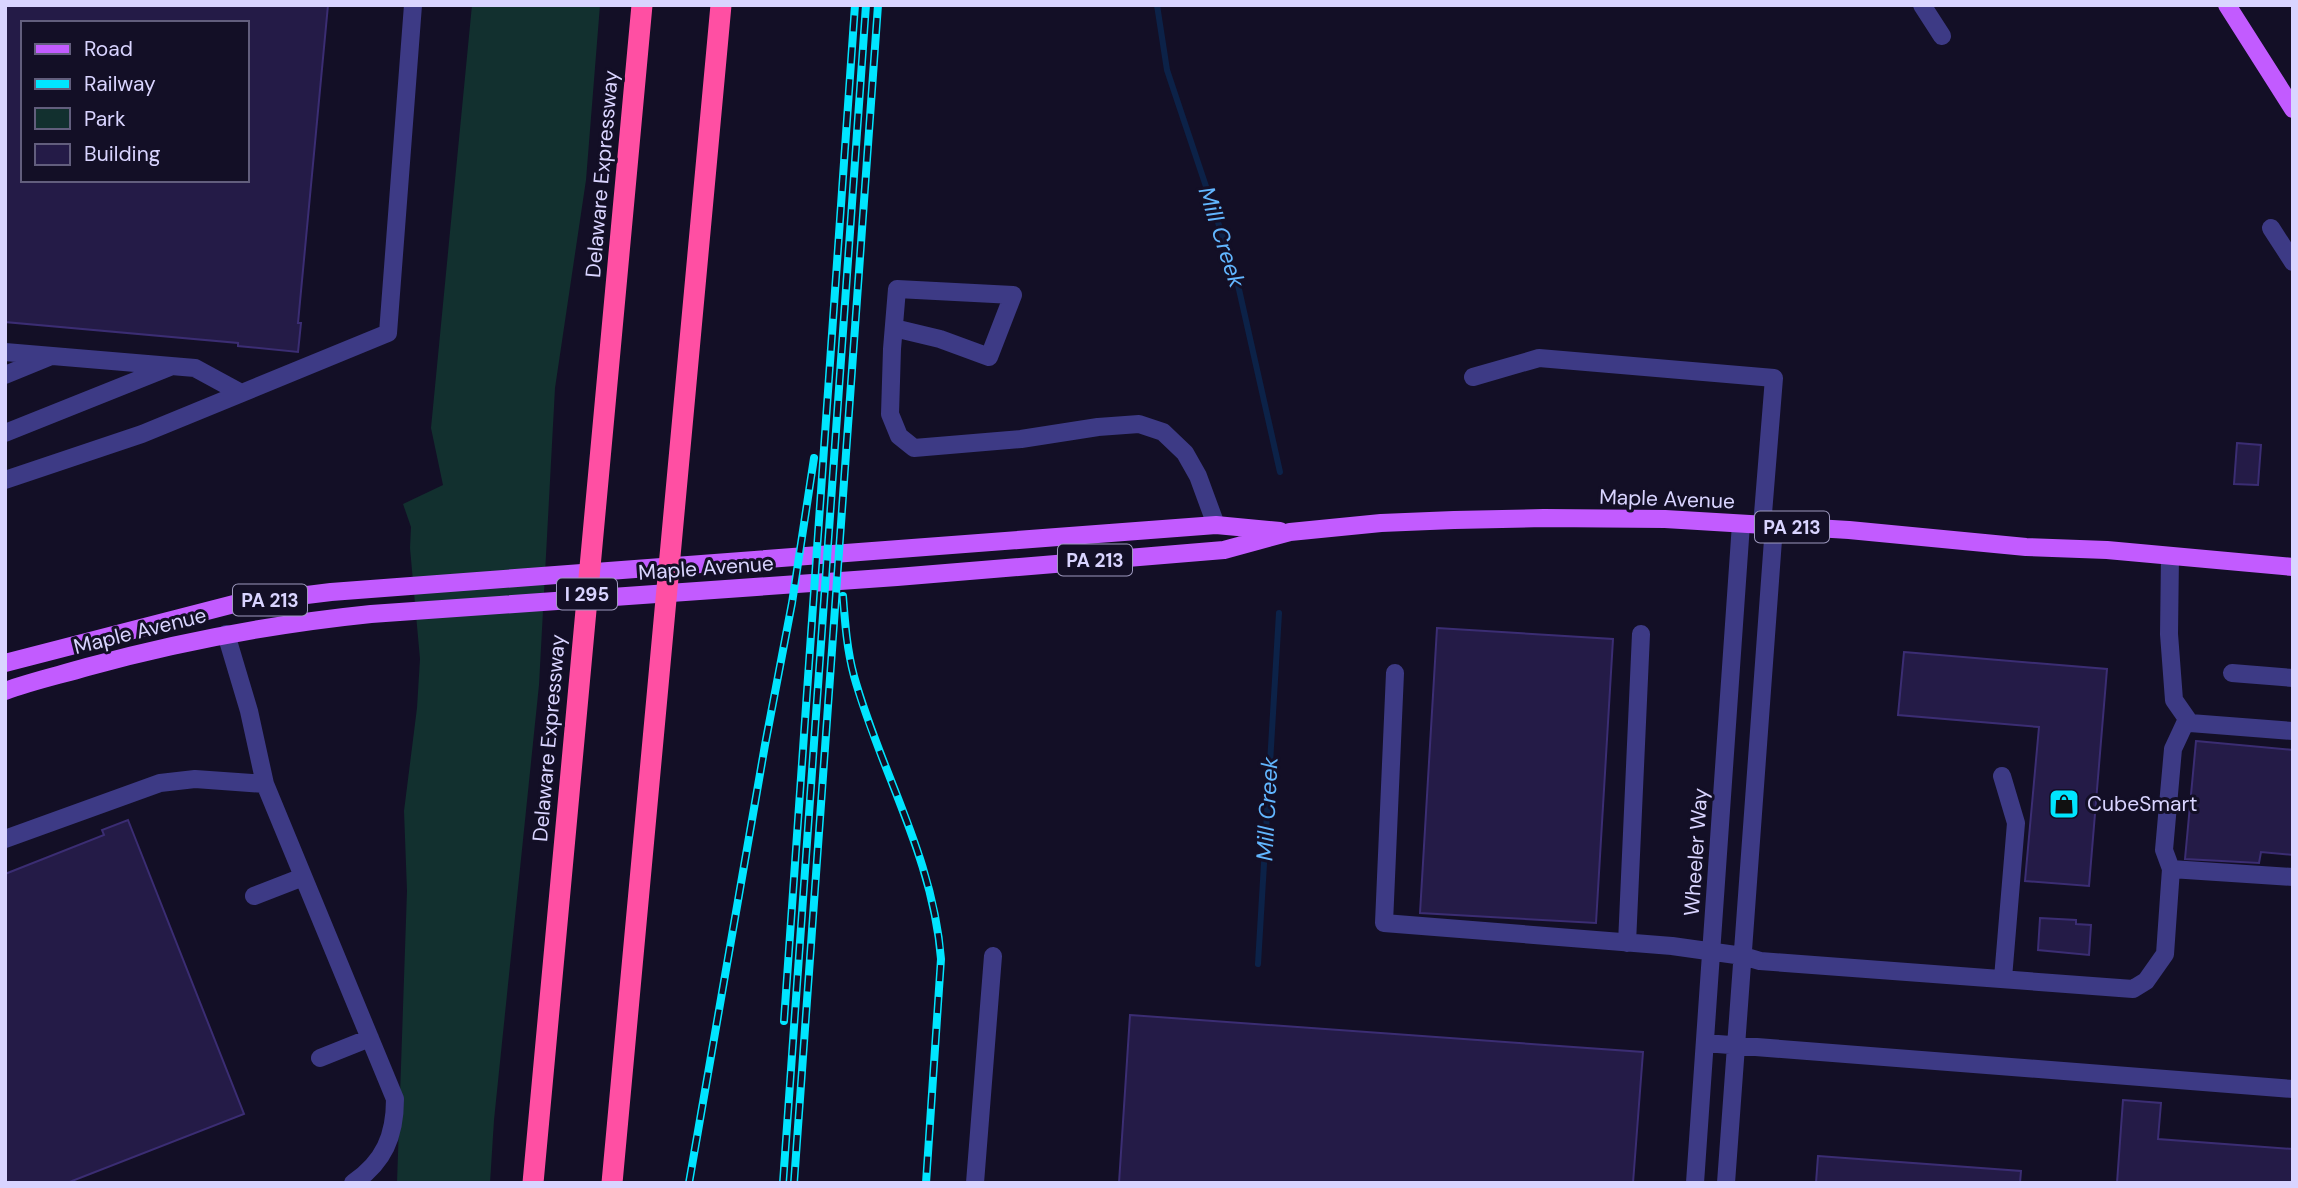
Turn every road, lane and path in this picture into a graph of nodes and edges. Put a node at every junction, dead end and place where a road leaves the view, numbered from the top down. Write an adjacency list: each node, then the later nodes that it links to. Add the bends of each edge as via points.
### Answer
1 (413, 5): 16 (street, via 388,333)
2 (642, 5): 52 (highway, Delaware Expressway / I 295)
3 (721, 5): 53 (highway)
4 (1922, 5): 6 (street)
5 (2227, 5): 7 (main road)
6 (1942, 36)
7 (2293, 110)
8 (2271, 228): 9 (street)
9 (2293, 262)
10 (894, 328): 10 (street, via 897,289 1013,295 989,357); 20 (street, via 890,414 899,436 914,448 1139,424 1163,432 1185,453)
11 (5, 352): 12 (street)
12 (53, 356): 13 (street); 14 (street)
13 (173, 366): 16 (street, via 195,368); 17 (street)
14 (5, 375)
15 (1473, 377): 21 (street, via 1539,358 1774,377)
16 (241, 393): 18 (street)
17 (5, 433)
18 (5, 480)
19 (1741, 524): 21 (main road, Maple Avenue / PA 213); 22 (main road, Maple Avenue / PA 213, via 1544,518 1381,523); 42 (street, Wheeler Way)
20 (1216, 525): 22 (main road, Maple Avenue / PA 213); 27 (main road, Maple Avenue / PA 213, via 331,592 234,604)
21 (1768, 526): 23 (main road, Maple Avenue / PA 213); 44 (street)
22 (1290, 532): 25 (main road, Maple Avenue / PA 213, via 1224,550 371,614)
23 (2170, 556): 24 (main road, Maple Avenue / PA 213); 32 (street, via 2174,700)
24 (2293, 567)
25 (226, 634): 31 (main road, Maple Avenue / PA 213, via 130,655); 35 (street)
26 (1641, 634): 41 (street)
27 (5, 663)
28 (1395, 673): 41 (street, via 1384,923)
29 (2232, 673): 30 (street)
30 (2293, 678)
31 (5, 691)
32 (2187, 719): 33 (street, via 2190,723); 37 (street, via 2173,749 2164,850)
33 (2293, 731)
34 (2002, 776): 45 (street, via 2016,823)
35 (265, 784): 36 (street, via 195,779 160,783); 38 (street)
36 (5, 839)
37 (2171, 869): 39 (street); 45 (street, via 2165,954 2146,981 2133,989)
38 (303, 877): 40 (street); 46 (street)
39 (2293, 877)
40 (254, 896)
41 (1627, 943): 42 (street)
42 (1712, 951): 44 (street); 47 (street, Wheeler Way)
43 (993, 956): 54 (street)
44 (1743, 956): 45 (street, via 1760,961); 48 (street)
45 (2003, 978)
46 (370, 1038): 49 (street); 51 (street, via 395,1099 395,1121 386,1148 369,1172)
47 (1705, 1043): 48 (street); 55 (street, Wheeler Way)
48 (1736, 1045): 50 (street); 56 (street)
49 (320, 1058)
50 (2293, 1089)
51 (353, 1183)
52 (533, 1183)
53 (612, 1183)
54 (975, 1183)
55 (1695, 1183)
56 (1726, 1183)

